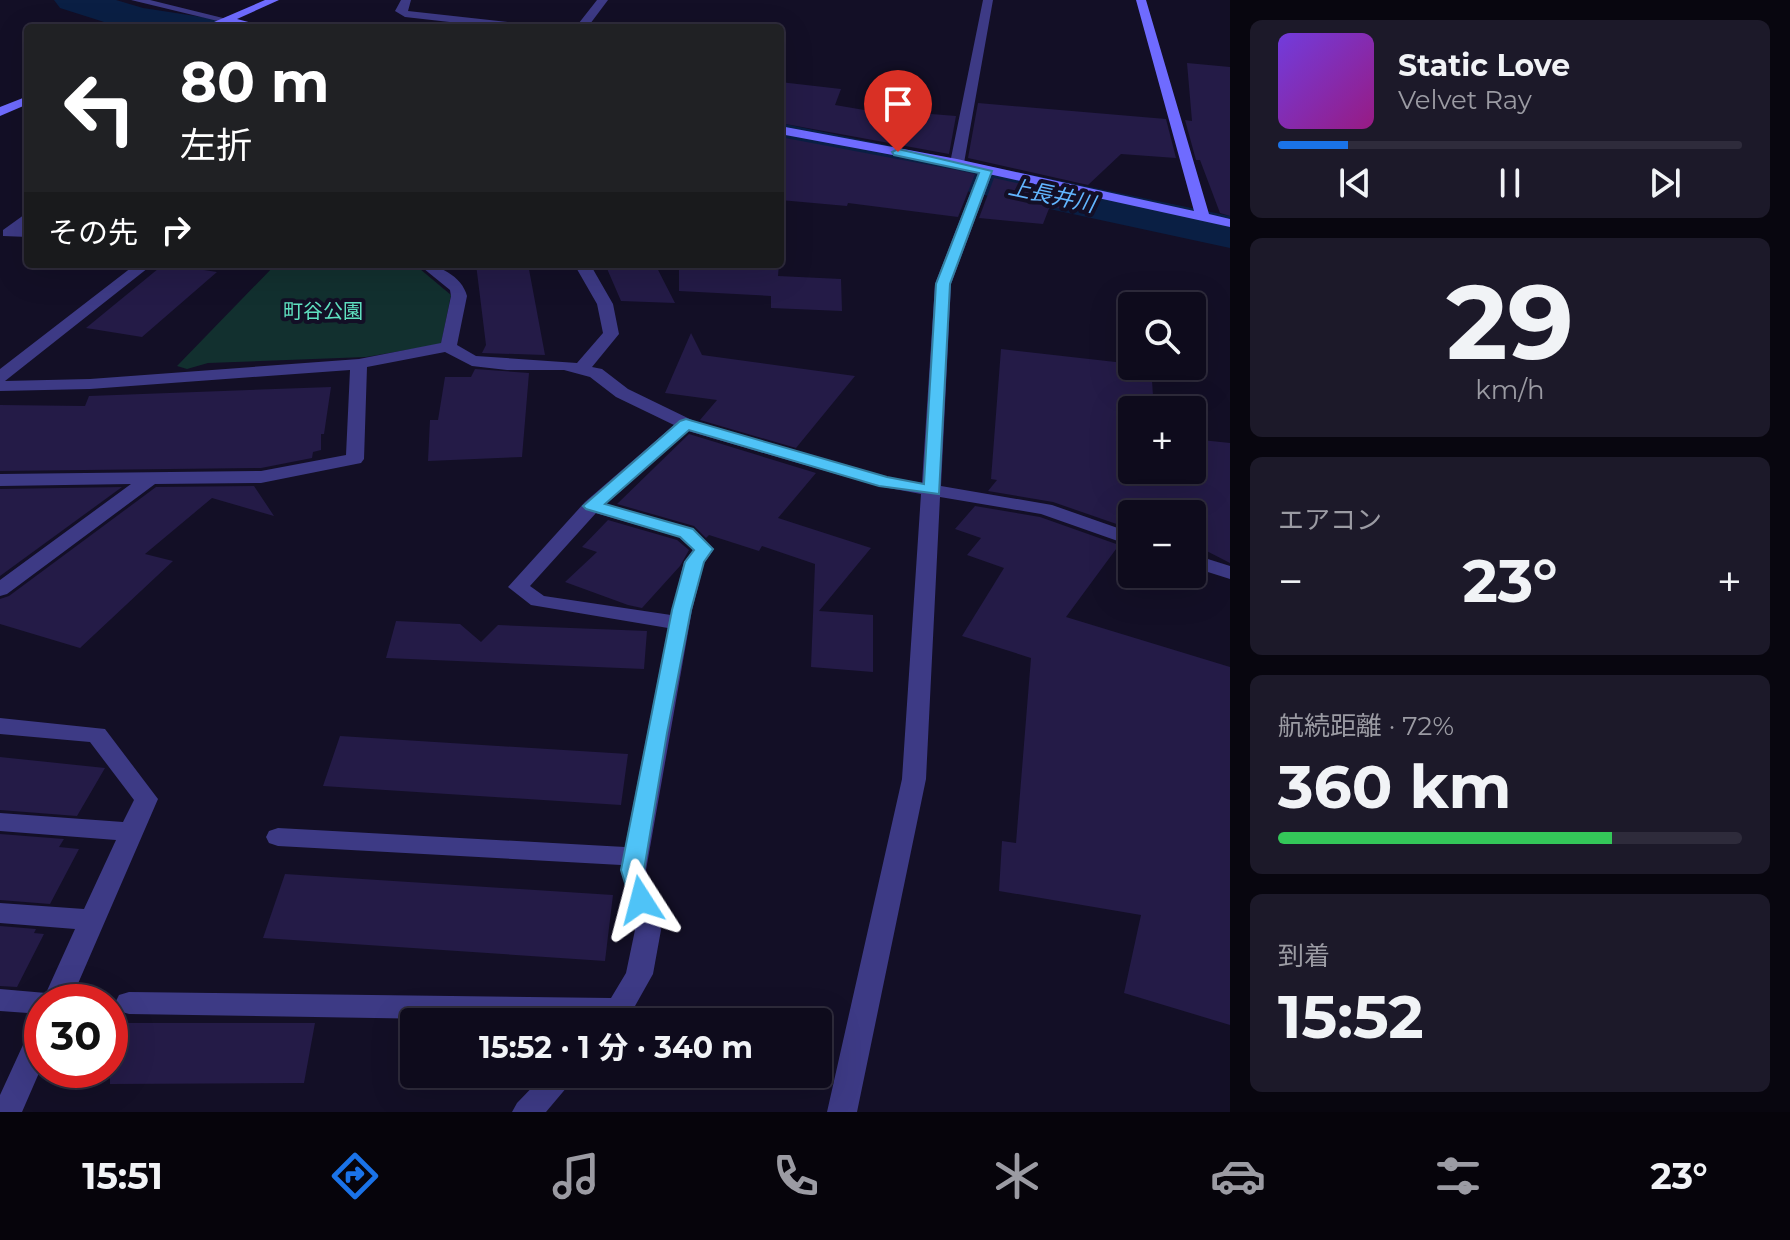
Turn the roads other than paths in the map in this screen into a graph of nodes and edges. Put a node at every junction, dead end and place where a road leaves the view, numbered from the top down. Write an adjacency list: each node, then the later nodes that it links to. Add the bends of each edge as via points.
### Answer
1 (136, 0): 7 (street)
2 (274, 0): 7 (street)
3 (406, 0): 10 (street, via 400,11 405,14)
4 (603, 0): 11 (street)
5 (988, 0): 15 (street)
6 (1141, 0): 17 (street)
7 (226, 20): 8 (street); 9 (street)
8 (216, 24)
9 (246, 24)
10 (497, 24)
11 (584, 24)
12 (24, 102): 13 (street)
13 (0, 112)
14 (784, 131): 15 (street)
15 (957, 163): 16 (street)
16 (986, 171): 17 (street); 32 (street, via 943,284)
17 (1203, 217): 19 (street)
18 (24, 219): 20 (street, via 8,233)
19 (1230, 223)
20 (24, 233)
21 (140, 268): 27 (street)
22 (431, 268): 24 (street, via 457,288 459,296)
23 (584, 268): 26 (street, via 605,304 611,334)
24 (448, 347): 25 (street); 26 (street, via 472,361)
25 (359, 364): 28 (street, via 261,368 145,383); 30 (street, via 355,459 261,477)
26 (581, 369): 29 (street)
27 (0, 377)
28 (0, 386)
29 (686, 424): 32 (street); 33 (street)
30 (151, 478): 31 (street); 37 (street)
31 (0, 480)
32 (933, 491): 34 (street, via 1045,509); 56 (street, via 914,779)
33 (592, 506): 38 (street, via 686,533 704,549 694,562); 38 (street, via 518,587 538,601)
34 (1118, 535)
35 (1206, 565): 36 (street)
36 (1230, 573)
37 (0, 590)
38 (680, 623): 43 (street)
39 (0, 726): 41 (street, via 97,735 146,799)
40 (0, 822): 41 (street)
41 (132, 832): 45 (street)
42 (278, 837): 43 (street)
43 (635, 857): 50 (street, via 633,870 648,930 639,974)
44 (0, 913): 45 (street)
45 (93, 920): 46 (street)
46 (64, 984)
47 (0, 1000): 48 (street)
48 (24, 1002)
49 (129, 1003): 51 (street)
50 (620, 1008)
51 (400, 1010)
52 (24, 1074): 54 (street)
53 (550, 1088): 55 (street)
54 (7, 1112)
55 (527, 1112)
56 (842, 1112)

